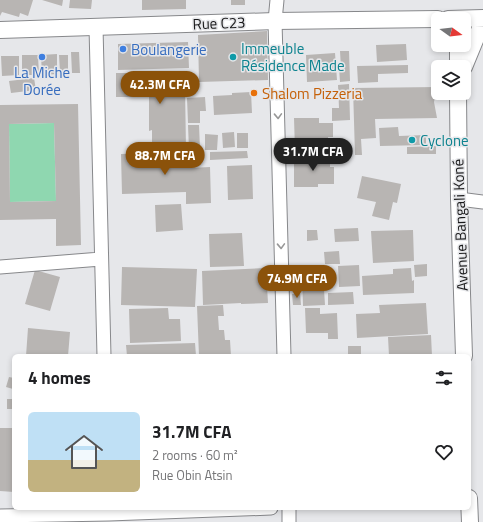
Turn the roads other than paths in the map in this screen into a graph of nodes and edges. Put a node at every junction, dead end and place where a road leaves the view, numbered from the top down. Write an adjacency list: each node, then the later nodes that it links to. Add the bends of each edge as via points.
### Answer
1 (277, 0): 5 (street)
2 (471, 18): 3 (street)
3 (483, 18)
4 (431, 19): 5 (street, Rue C23)
5 (275, 21): 7 (street, Rue C23); 16 (street, one-way to 16)
6 (483, 21): 9 (street)
7 (96, 27): 8 (street, Rue C23); 13 (street)
8 (0, 30)
9 (467, 60)
10 (458, 100): 11 (street, Avenue Bangali Koné)
11 (459, 199): 12 (street); 17 (street, Avenue Bangali Koné)
12 (483, 202)
13 (101, 259): 14 (street); 15 (street)
14 (0, 267)
15 (104, 354)
16 (284, 354)
17 (464, 354)
18 (225, 510): 21 (street)
19 (289, 510): 23 (street)
20 (469, 510): 24 (street)
21 (109, 515): 22 (street)
22 (0, 516)
23 (289, 522)
24 (470, 522)

